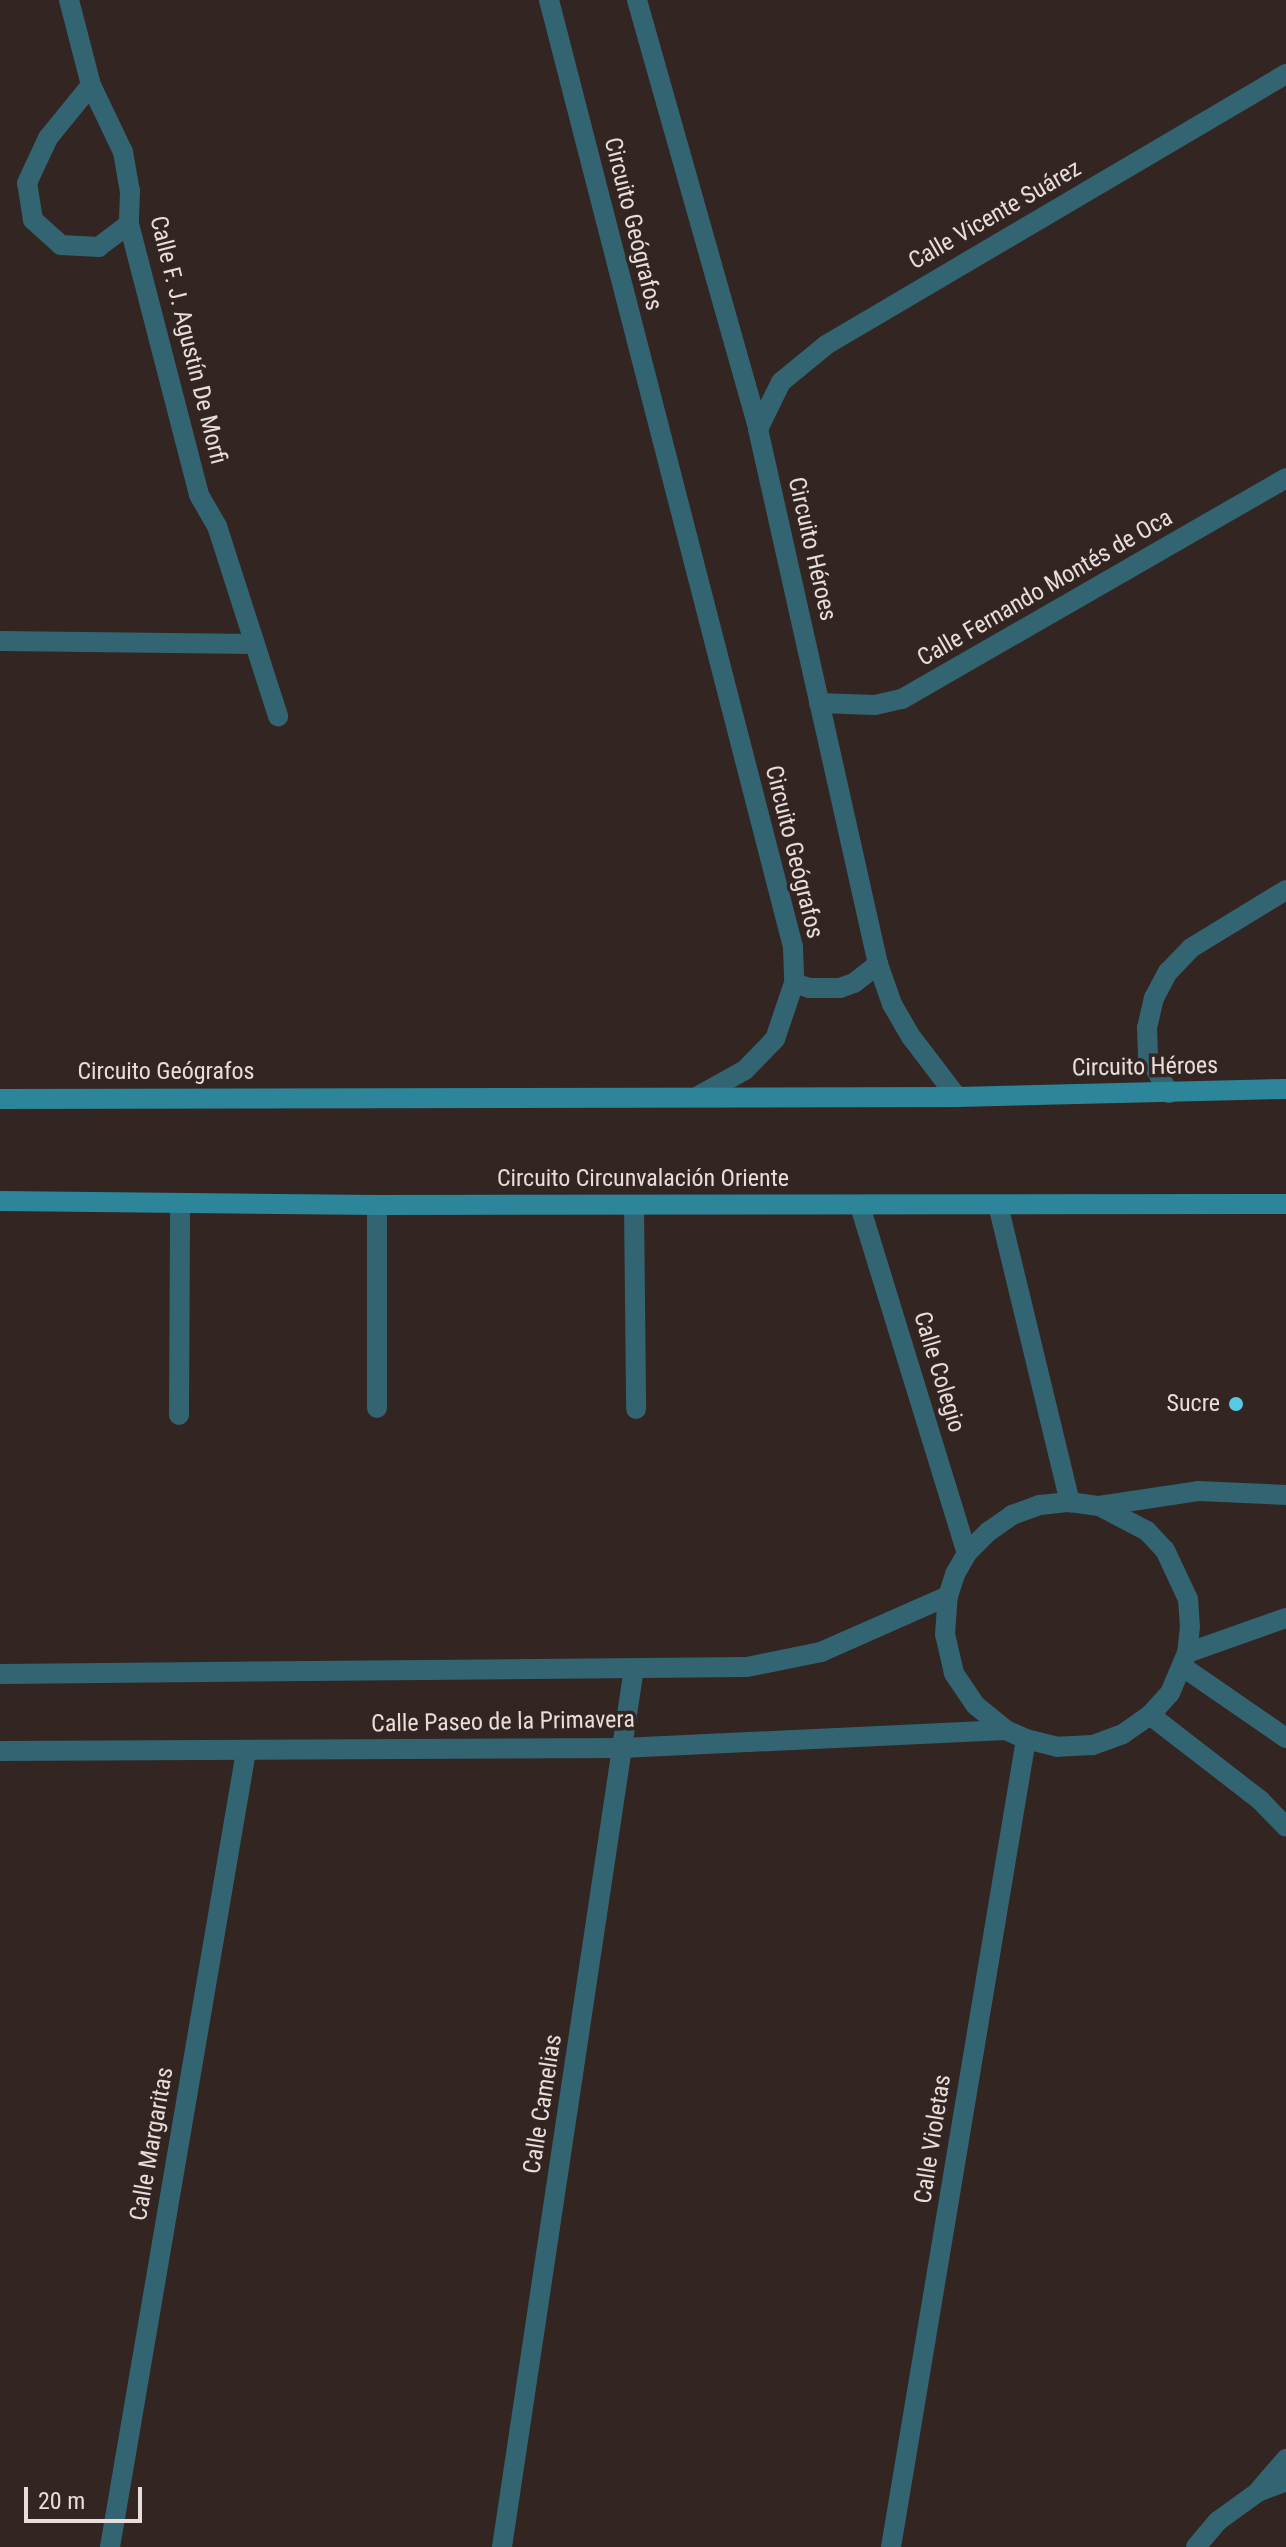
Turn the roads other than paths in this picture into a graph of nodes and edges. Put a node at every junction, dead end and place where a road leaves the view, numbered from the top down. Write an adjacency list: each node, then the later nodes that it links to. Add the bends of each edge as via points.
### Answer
1 (69, 0): 5 (street, Calle F. J. Agustín De Morfi)
2 (549, 0): 15 (street, Circuito Geógrafos, via 793,947)
3 (637, 0): 7 (street, Circuito Héroes)
4 (1286, 74): 7 (street, Calle Vicente Suárez, via 826,345 781,382)
5 (91, 85): 6 (street, Calle F. J. Agustín De Morfi, via 123,152); 6 (street, via 48,138 27,183 33,220 61,245 99,247)
6 (129, 224): 10 (street, Calle F. J. Agustín De Morfi, via 199,495 217,526)
7 (758, 429): 11 (street, Circuito Héroes)
8 (1286, 478): 11 (street, Calle Fernando Montés de Oca, via 902,699 875,705)
9 (0, 641): 10 (street)
10 (255, 644): 12 (street, Calle F. J. Agustín De Morfi)
11 (819, 703): 14 (street, Circuito Héroes)
12 (278, 716)
13 (1286, 890): 17 (street, via 1191,948 1168,972 1147,1028 1148,1056)
14 (878, 964): 15 (street, via 840,988); 19 (street, Circuito Héroes, via 912,1038)
15 (794, 983): 18 (street, Circuito Geógrafos, via 775,1039 745,1070)
16 (1286, 1089): 17 (main road, Circuito Héroes)
17 (1169, 1093): 19 (main road, Circuito Héroes)
18 (698, 1096): 19 (main road, Circuito Héroes); 20 (main road, Circuito Geógrafos)
19 (957, 1097)
20 (0, 1099)
21 (0, 1201): 22 (main road, Circuito Circunvalación Oriente)
22 (180, 1204): 24 (main road, Circuito Circunvalación Oriente); 30 (street)
23 (1286, 1204): 26 (main road, Circuito Circunvalación Oriente)
24 (377, 1205): 25 (main road, Circuito Circunvalación Oriente); 28 (street)
25 (634, 1205): 27 (main road, Circuito Circunvalación Oriente); 29 (street)
26 (998, 1205): 27 (main road, Circuito Circunvalación Oriente); 32 (street)
27 (860, 1206): 34 (street, Calle Colegio)
28 (377, 1408)
29 (636, 1409)
30 (179, 1415)
31 (1286, 1495): 33 (street, via 1198,1491)
32 (1070, 1502): 33 (street); 34 (street, via 1012,1515)
33 (1099, 1506): 37 (street, via 1147,1531 1165,1550 1188,1599)
34 (967, 1553): 35 (street)
35 (948, 1596): 38 (street, via 821,1652 747,1667); 41 (street, via 945,1635 954,1673 976,1706)
36 (1286, 1618): 37 (street)
37 (1185, 1660): 40 (street, via 1170,1693); 42 (street)
38 (634, 1668): 39 (street); 44 (street, Calle Camelias)
39 (0, 1674)
40 (1150, 1715): 43 (street, via 1123,1734 1092,1745 1058,1747); 47 (street, via 1260,1800)
41 (1006, 1730): 43 (street); 44 (street, Calle Paseo de la Primavera)
42 (1286, 1738)
43 (1026, 1739): 53 (street, Calle Violetas)
44 (622, 1748): 46 (street, Calle Paseo de la Primavera); 52 (street, Calle Camelias)
45 (0, 1751): 46 (street, Calle Paseo de la Primavera)
46 (246, 1751): 51 (street, Calle Margaritas)
47 (1286, 1827)
48 (1286, 2459): 50 (street)
49 (1286, 2481): 50 (street)
50 (1258, 2492): 54 (street, via 1218,2521)
51 (110, 2547)
52 (502, 2547)
53 (891, 2547)
54 (1196, 2547)

